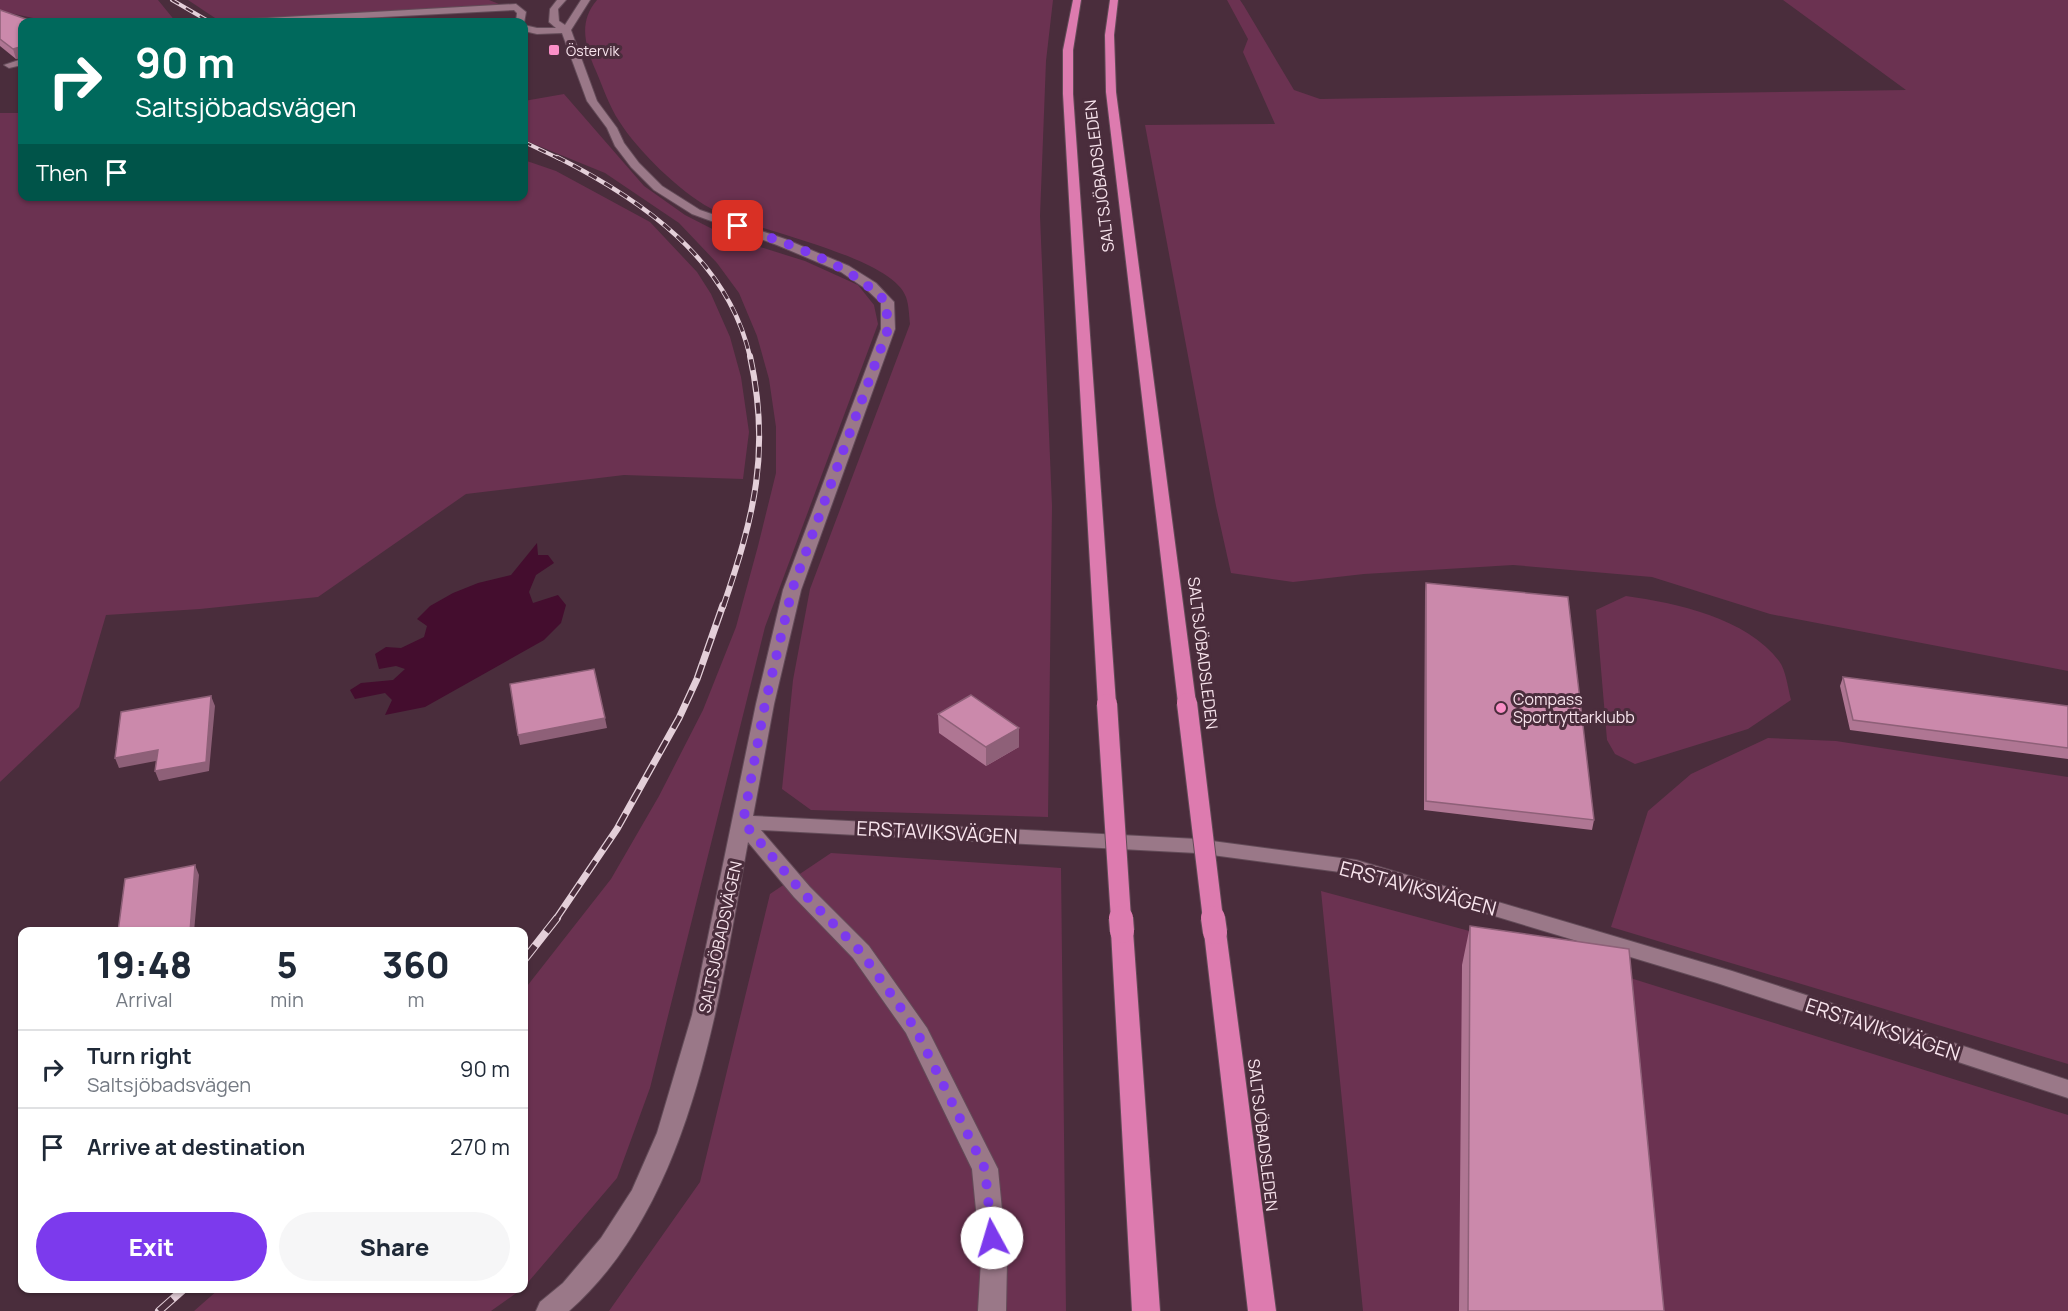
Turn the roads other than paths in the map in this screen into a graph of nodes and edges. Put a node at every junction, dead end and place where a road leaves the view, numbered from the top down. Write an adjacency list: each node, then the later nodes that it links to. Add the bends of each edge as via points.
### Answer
1 (562, 0): 8 (street, SALTSJÖBADSVÄGEN, via 554,9 554,21)
2 (586, 0): 8 (street, via 576,21)
3 (1077, 0): 15 (highway, SALTSJÖBADSLEDEN, bridge, via 1068,50 1068,94)
4 (1114, 0): 16 (highway, SALTSJÖBADSLEDEN, bridge, via 1110,20 1111,92)
5 (336, 18): 6 (street, via 516,7 522,12)
6 (521, 18)
7 (528, 29): 8 (street)
8 (566, 30): 11 (street, SALTSJÖBADSVÄGEN, via 592,101 634,165 658,188 696,212 845,269 871,286 886,302 888,329 792,590)
9 (18, 64): 10 (street)
10 (9, 65)
11 (743, 822): 12 (street, ERSTAVIKSVÄGEN, via 1197,846 1356,867 1724,977); 13 (street, SALTSJÖBADSVÄGEN, via 704,1015 669,1133 643,1195 610,1246 573,1292); 14 (street, via 802,892 861,952 915,1028 985,1169 994,1261)
12 (2068, 1089)
13 (550, 1311)
14 (992, 1311)
15 (1146, 1311)
16 (1262, 1311)

